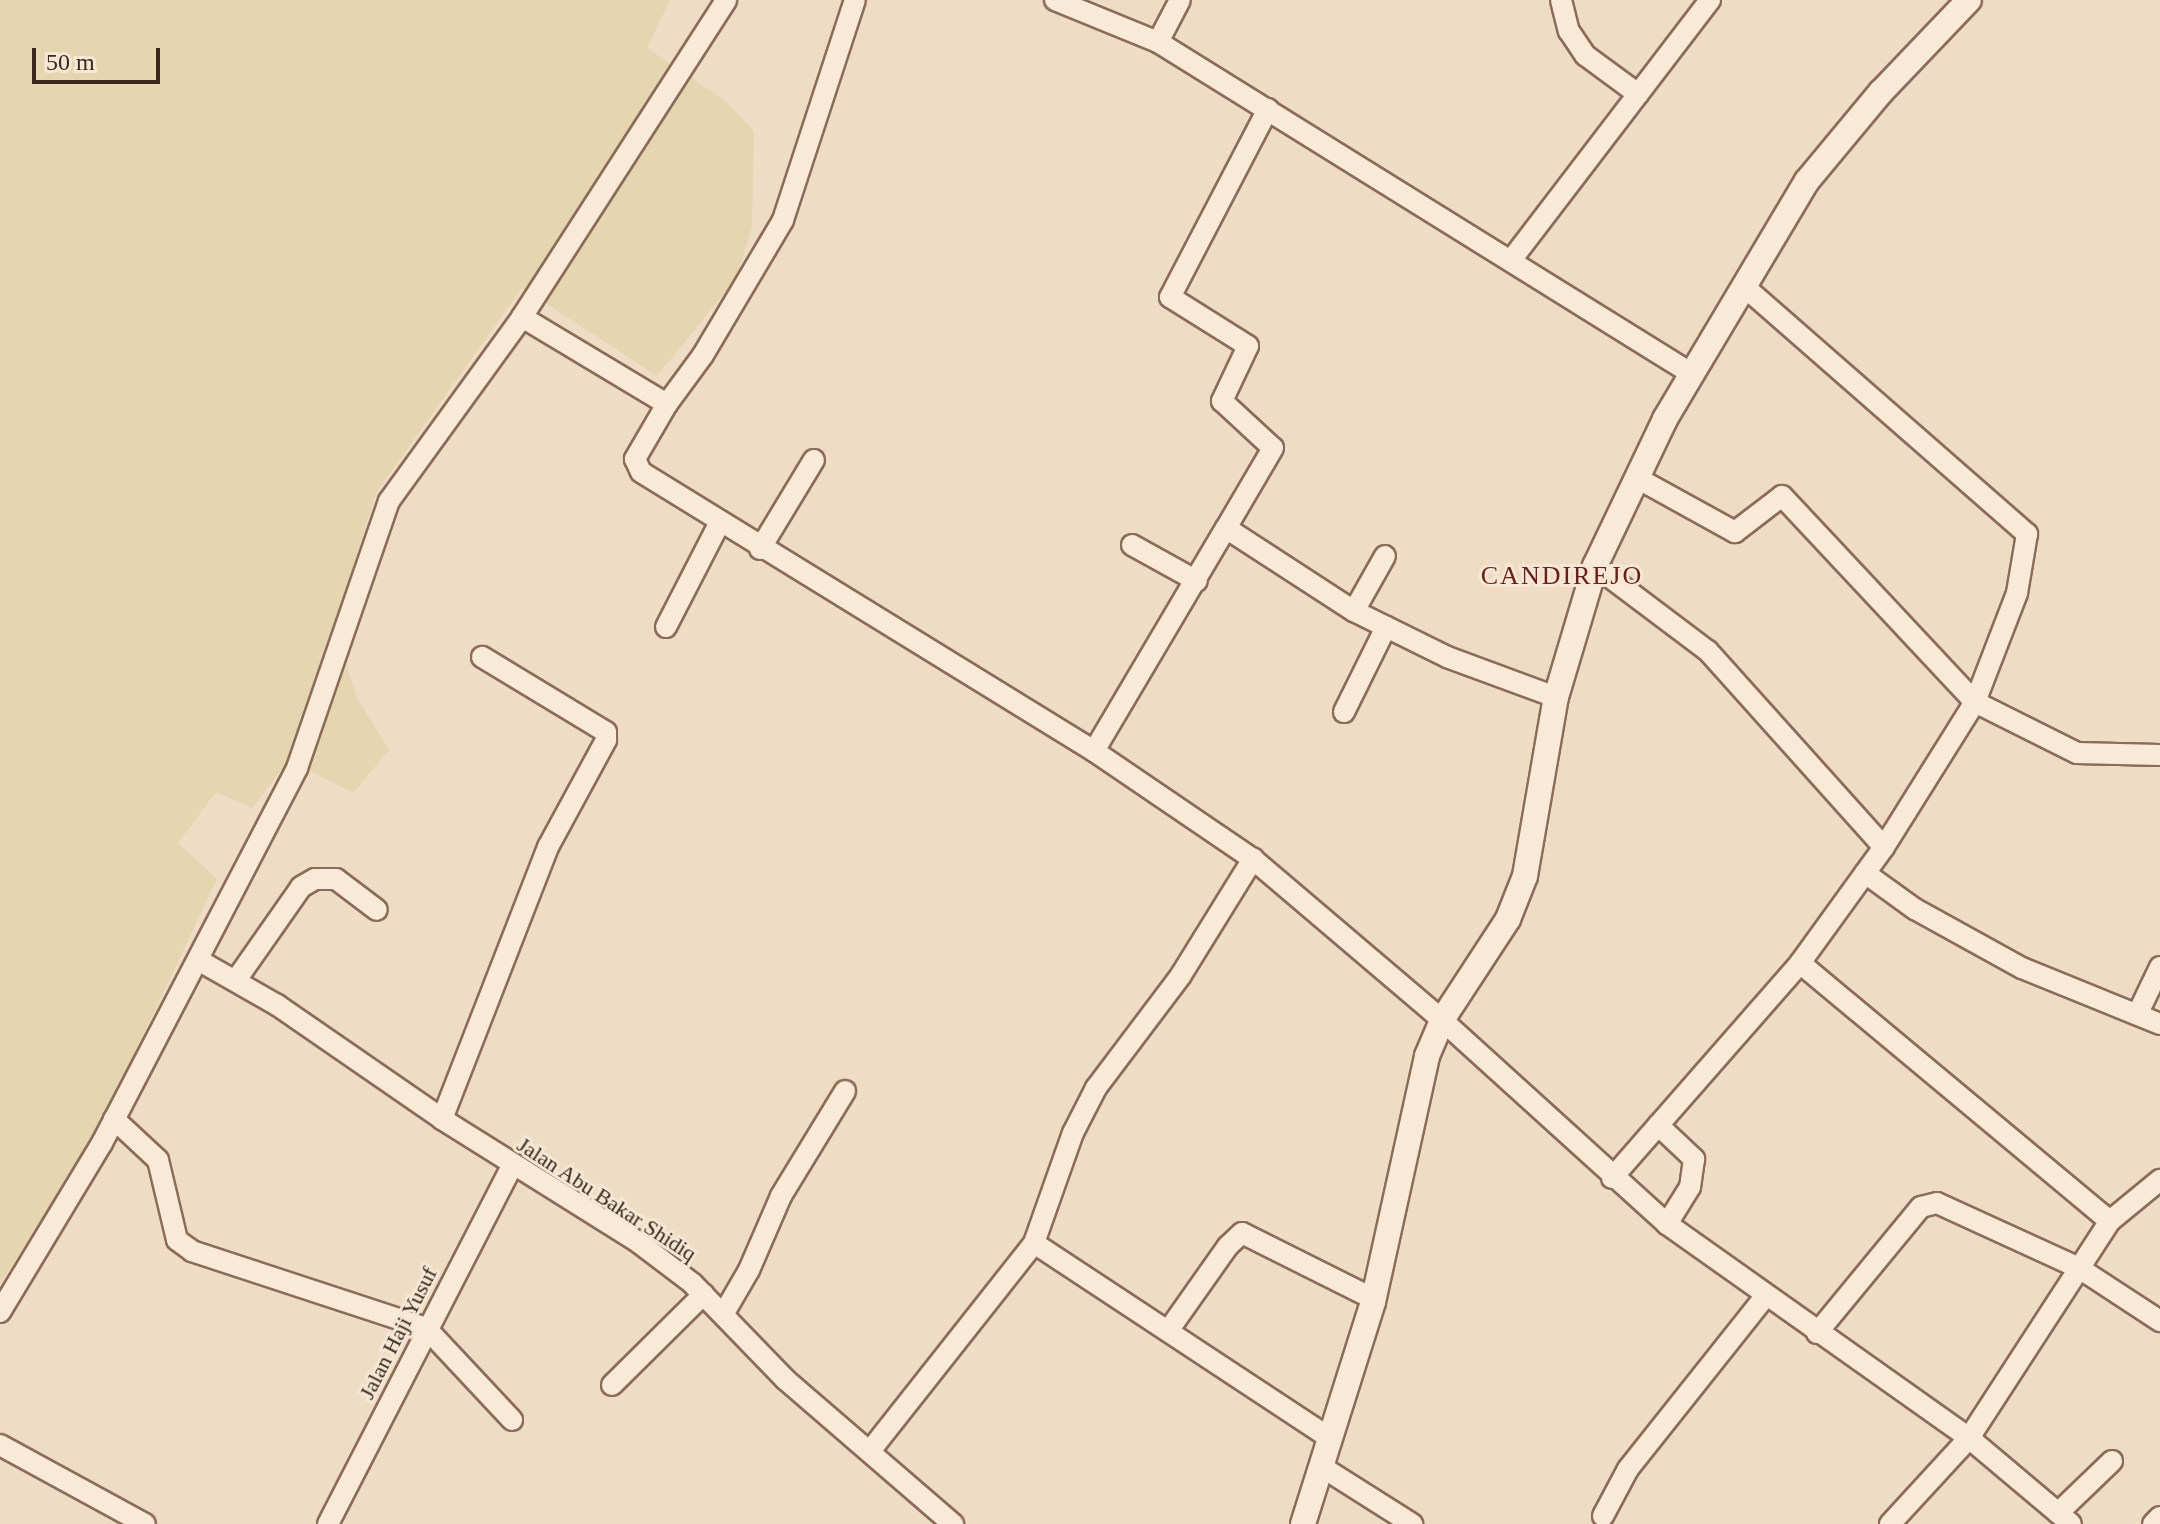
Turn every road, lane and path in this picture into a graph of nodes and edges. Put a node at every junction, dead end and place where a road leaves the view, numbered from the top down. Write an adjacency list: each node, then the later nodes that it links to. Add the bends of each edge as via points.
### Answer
1 (726, 0): 13 (street)
2 (855, 0): 15 (street, via 783,220 703,355)
3 (1055, 0): 8 (street)
4 (1180, 0): 8 (street)
5 (1561, 0): 9 (street, via 1569,31 1585,55)
6 (1710, 0): 9 (street)
7 (1969, 0): 12 (street, via 1820,162)
8 (1158, 42): 10 (street)
9 (1638, 94): 11 (street)
10 (1268, 109): 11 (street); 19 (street, via 1170,297 1248,346 1222,401 1273,448)
11 (1512, 259): 14 (street)
12 (1745, 287): 14 (street); 30 (street, via 2026,530 2017,593)
13 (522, 317): 15 (street); 38 (street, via 389,501 297,768)
14 (1692, 374): 17 (street)
15 (667, 404): 18 (street, via 635,463)
16 (814, 460): 21 (street)
17 (1637, 478): 23 (street); 30 (street, via 1735,532 1782,496)
18 (719, 524): 21 (street); 26 (street)
19 (1226, 528): 24 (street); 25 (street)
20 (1132, 545): 24 (street)
21 (760, 549): 32 (street)
22 (1385, 556): 25 (street)
23 (1595, 566): 29 (street); 34 (street, via 1708,651)
24 (1197, 581): 32 (street)
25 (1354, 611): 27 (street)
26 (666, 627)
27 (1386, 627): 29 (street, via 1447,657); 31 (street)
28 (482, 657): 47 (street, via 606,732 606,740 548,847)
29 (1556, 697): 43 (street, via 1516,902)
30 (1975, 702): 33 (street, via 2077,753); 34 (street)
31 (1344, 712)
32 (1094, 751): 35 (street)
33 (2160, 755)
34 (1884, 847): 36 (street)
35 (1253, 859): 43 (street); 54 (street, via 1181,975 1096,1088 1073,1133)
36 (1865, 873): 39 (street); 42 (street, via 1915,909 2022,968)
37 (377, 910): 41 (street, via 336,879 315,879 301,887)
38 (198, 960): 41 (street, Jalan Abu Bakar Shidiq); 46 (street)
39 (1800, 963): 48 (street); 52 (street)
40 (2160, 967): 42 (street)
41 (236, 980): 47 (street, Jalan Abu Bakar Shidiq)
42 (2138, 1013): 44 (street)
43 (1442, 1020): 50 (street); 58 (street, via 1404,1142)
44 (2160, 1024)
45 (845, 1091): 60 (street, via 781,1196)
46 (114, 1119): 59 (street); 62 (street, via 158,1160 177,1240 192,1251)
47 (442, 1119): 49 (street, Jalan Abu Bakar Shidiq)
48 (1658, 1125): 50 (street); 53 (street, via 1694,1159 1690,1187)
49 (512, 1166): 56 (street, Jalan Abu Bakar Shidiq, via 638,1242); 62 (street, Jalan Haji Yusuf)
50 (1612, 1178): 53 (street)
51 (2160, 1180): 52 (street)
52 (2110, 1221): 55 (street)
53 (1667, 1224): 57 (street)
54 (1034, 1243): 63 (street); 70 (street)
55 (2079, 1268): 61 (street); 64 (street, via 1961,1210 1927,1204); 68 (street)
56 (704, 1294): 60 (street, Jalan Abu Bakar Shidiq); 65 (street)
57 (1765, 1297): 64 (street); 74 (street, via 1628,1469)
58 (1374, 1299): 63 (street, via 1242,1233); 67 (street)
59 (0, 1312)
60 (724, 1313): 70 (street, Jalan Abu Bakar Shidiq, via 786,1380)
61 (2160, 1321)
62 (426, 1328): 66 (street); 76 (street, Jalan Haji Yusuf)
63 (1168, 1331): 67 (street)
64 (1817, 1333): 68 (street)
65 (612, 1385)
66 (512, 1420)
67 (1330, 1438): 72 (street)
68 (1969, 1438): 73 (street); 80 (street)
69 (0, 1445): 75 (street)
70 (870, 1451): 77 (street, Jalan Abu Bakar Shidiq)
71 (2112, 1461): 73 (street)
72 (1322, 1467): 78 (street); 79 (street)
73 (2064, 1519)
74 (1604, 1521)
75 (145, 1524)
76 (328, 1524)
77 (953, 1524)
78 (1303, 1524)
79 (1412, 1524)
80 (1890, 1524)

